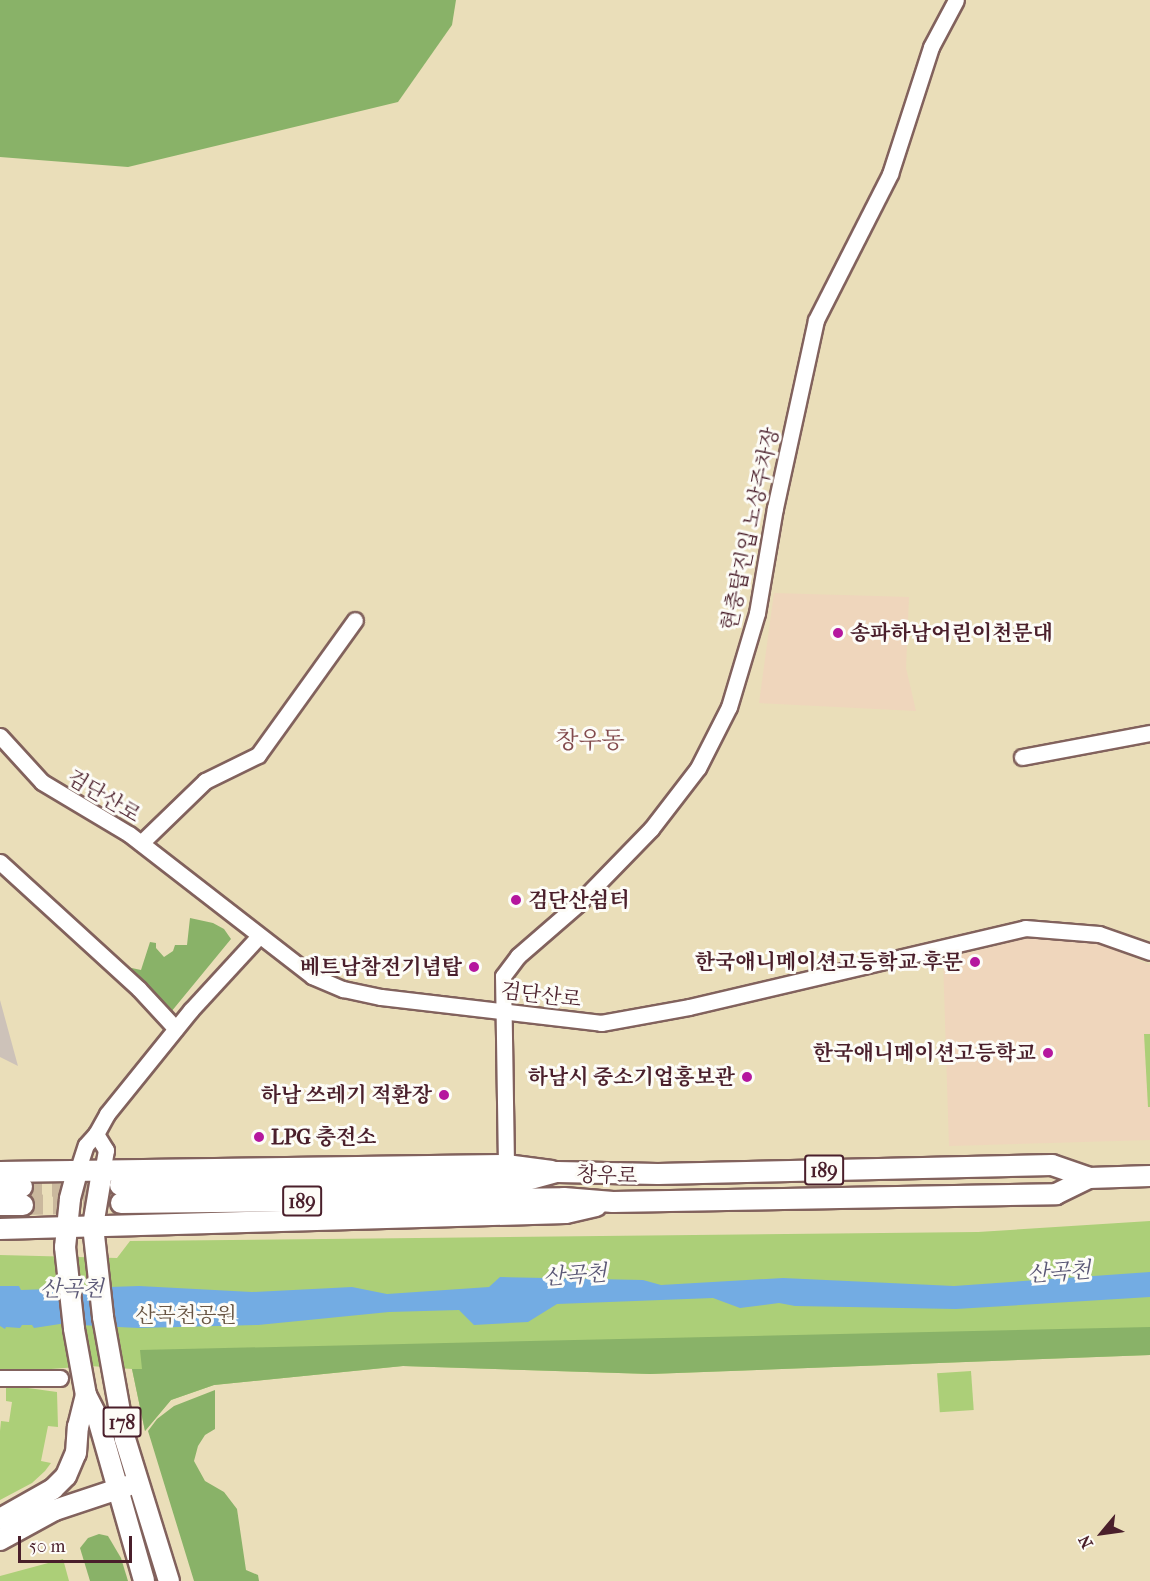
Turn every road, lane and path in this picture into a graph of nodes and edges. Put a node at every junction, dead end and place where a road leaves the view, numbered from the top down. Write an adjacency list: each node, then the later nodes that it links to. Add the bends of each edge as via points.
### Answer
1 (956, 0): 10 (street, 현충탑진입 노상주차장, via 932,47 890,174 816,320 775,508 757,613 729,707 698,768 651,829 586,896 509,966 503,976)
2 (355, 621): 6 (street, via 258,755 205,781)
3 (1150, 733): 5 (street)
4 (0, 736): 6 (street, 검단산로, via 42,782)
5 (1027, 751)
6 (141, 843): 8 (street, 검단산로)
7 (0, 862): 11 (street, via 139,989)
8 (259, 936): 10 (street, 검단산로, via 312,976 343,989); 11 (street)
9 (1150, 952): 10 (street, 검단산로, via 1099,934 1025,928 689,1007 601,1023)
10 (504, 1012): 13 (street, 현충탑진입 노상주차장)
11 (176, 1029): 12 (street, via 107,1114)
12 (96, 1134): 15 (street, via 86,1145); 16 (street, via 106,1150)
13 (506, 1165): 16 (main road); 17 (main road)
14 (0, 1172): 15 (main road)
15 (77, 1172): 16 (main road); 24 (main road, 178)
16 (102, 1172): 23 (main road, 178)
17 (558, 1173): 19 (main road, 창우로 / 189, via 1052,1166); 21 (main road, 창우로 / 189, via 523,1181 121,1194 564,1198)
18 (1150, 1176): 19 (main road, 창우로 / 189)
19 (1089, 1178): 21 (main road, 창우로 / 189, via 1056,1194)
20 (0, 1188): 22 (main road, via 22,1196)
21 (613, 1202): 23 (main road, via 566,1213)
22 (0, 1205)
23 (93, 1226): 24 (main road); 29 (main road, 178, via 95,1260 125,1439)
24 (65, 1228): 25 (main road); 28 (main road, 178)
25 (0, 1229)
26 (0, 1378): 27 (street)
27 (60, 1378)
28 (86, 1395): 30 (main road, 178, via 98,1419); 31 (main road, via 76,1453 66,1476 53,1489)
29 (138, 1482): 30 (main road); 34 (main road, 178)
30 (117, 1489): 32 (main road, via 55,1510); 33 (main road, 178)
31 (0, 1519)
32 (0, 1540)
33 (144, 1581)
34 (169, 1581)

